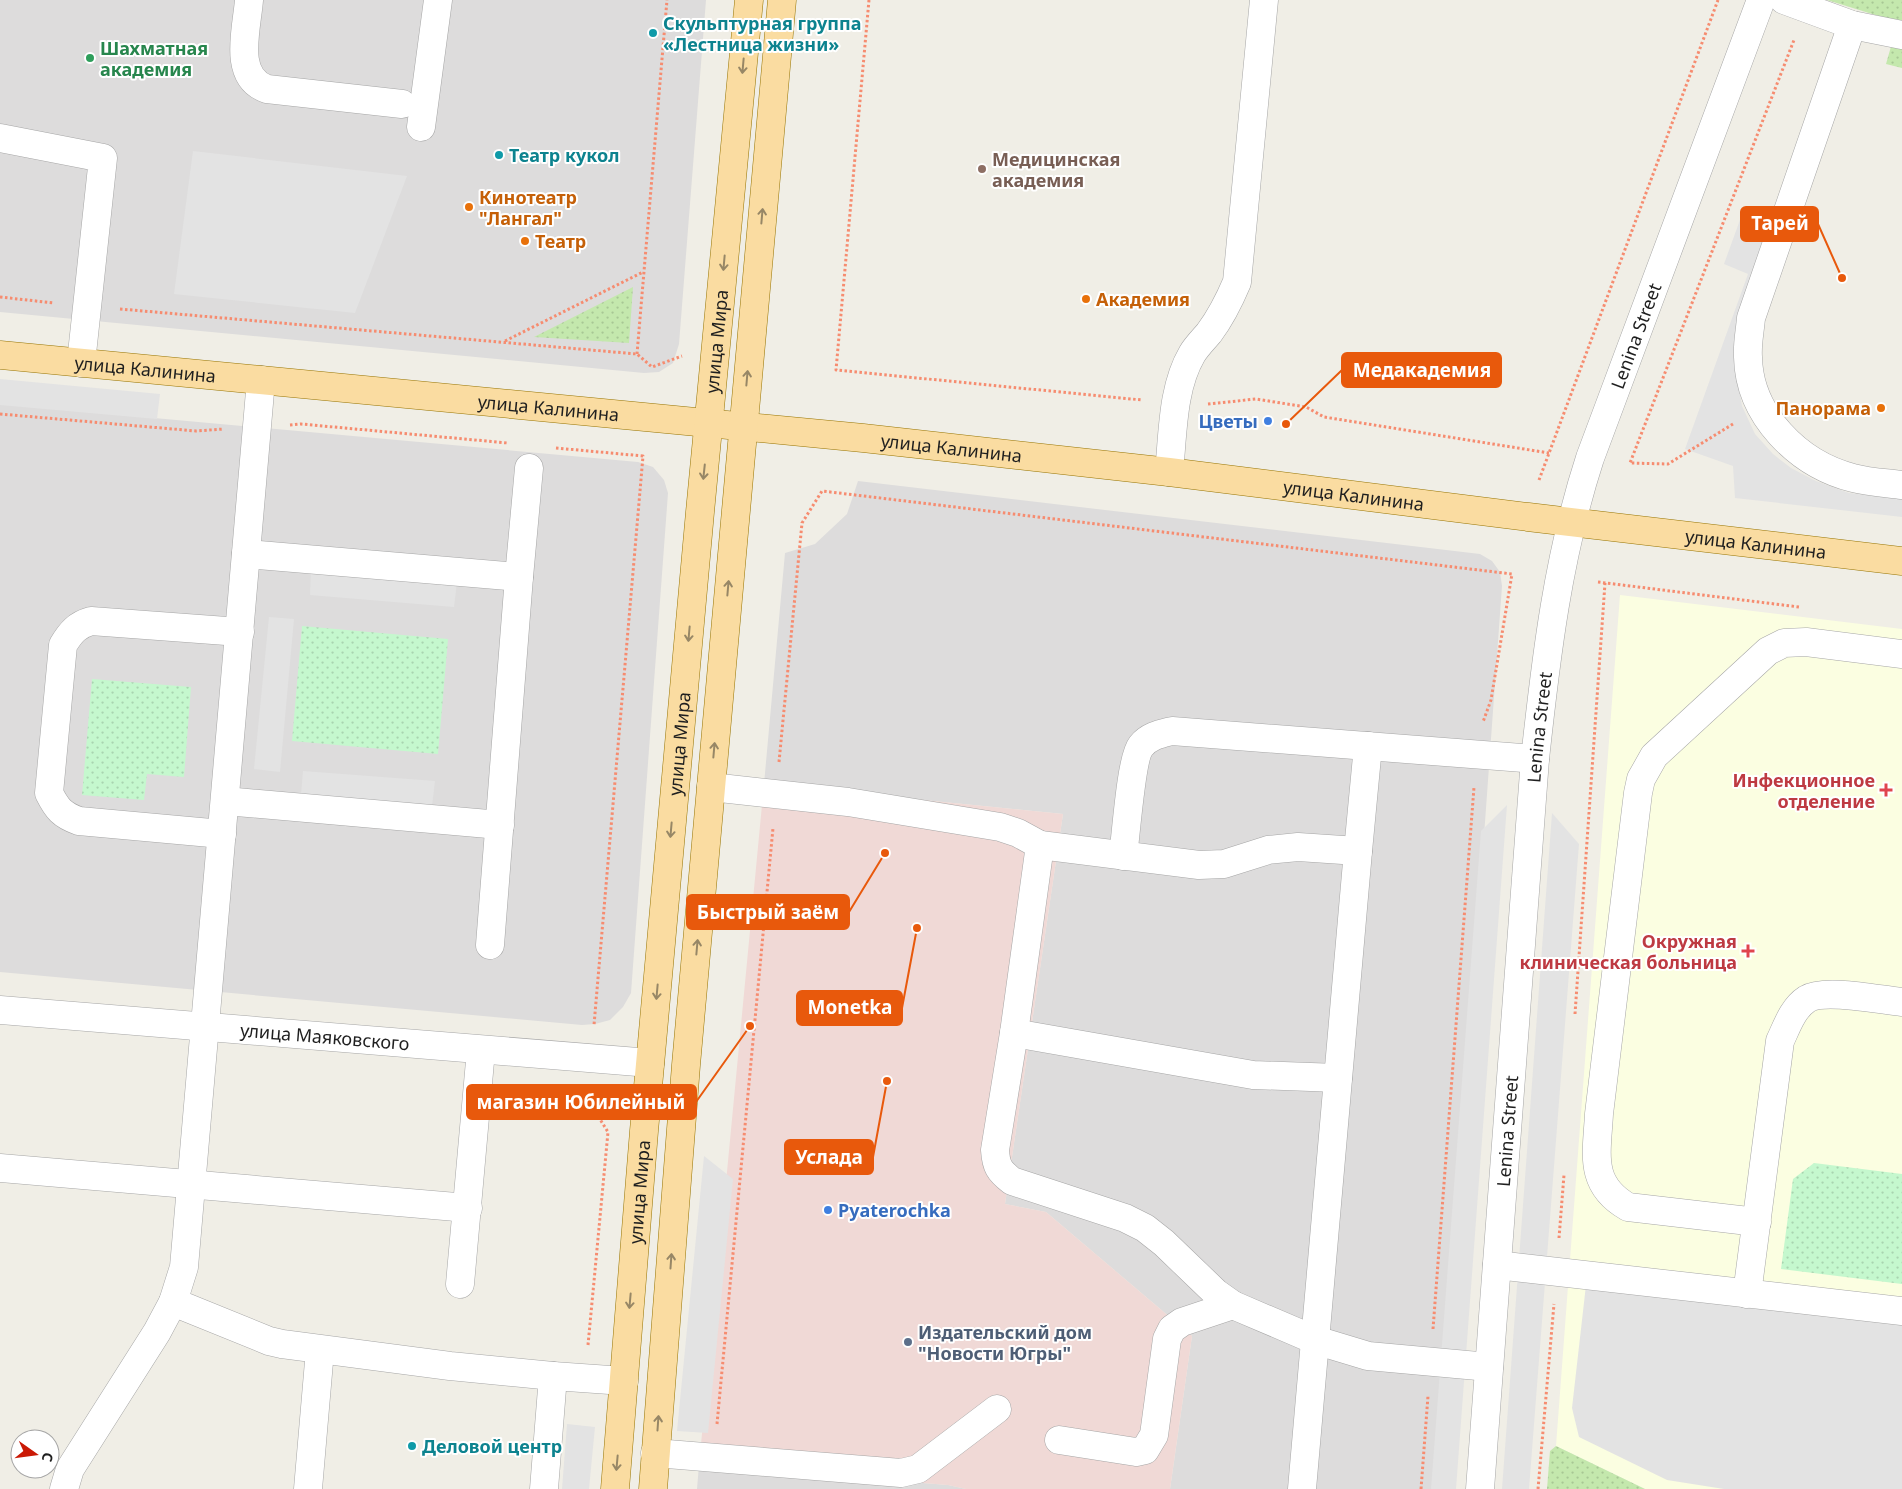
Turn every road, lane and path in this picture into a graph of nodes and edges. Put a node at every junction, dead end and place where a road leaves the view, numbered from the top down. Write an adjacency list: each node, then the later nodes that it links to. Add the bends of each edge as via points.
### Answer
1 (249, 0): 13 (street, via 244,56 247,72 254,82 267,89)
2 (438, 0): 14 (street)
3 (667, 0): 16 (path)
4 (749, 0): 28 (main road, улица Мира, one-way to 28)
5 (782, 0): 29 (main road, улица Мира, one-way to 5)
6 (869, 0): 24 (path)
7 (1264, 0): 34 (street, via 1237,282 1228,305 1192,354 1181,379)
8 (1718, 0): 35 (path)
9 (1761, 0): 37 (street, Lenina Street, via 1590,458)
10 (1795, 4): 11 (street); 26 (path, via 1630,463 1668,464)
11 (1852, 25): 12 (street); 26 (street, via 1751,318 1748,357 1754,394)
12 (1902, 35)
13 (402, 104)
14 (421, 127)
15 (0, 138): 18 (street, via 103,158)
16 (643, 272): 19 (path); 20 (path)
17 (0, 297): 18 (path)
18 (87, 306): 19 (path); 23 (street)
19 (504, 342): 20 (path)
20 (638, 354): 22 (path, via 652,367)
21 (0, 355): 23 (main road, улица Калинина)
22 (684, 356)
23 (81, 363): 25 (main road, улица Калинина)
24 (836, 370)
25 (261, 380): 28 (main road, улица Калинина); 30 (street)
26 (1761, 407): 36 (street, via 1770,424 1792,446 1822,466 1853,478)
27 (0, 414): 30 (path, via 196,431)
28 (708, 423): 29 (main road, улица Калинина); 63 (main road, улица Мира, one-way to 63)
29 (742, 426): 34 (main road, улица Калинина); 48 (main road, улица Мира, one-way to 29)
30 (257, 427): 31 (path, via 301,424); 38 (street)
31 (516, 444)
32 (555, 448): 60 (path, via 643,456)
33 (529, 468): 40 (street)
34 (1169, 472): 37 (main road, улица Калинина)
35 (1539, 480)
36 (1902, 485)
37 (1571, 522): 39 (main road, улица Калинина); 47 (street, Lenina Street, via 1551,621)
38 (246, 554): 40 (street); 43 (street)
39 (1902, 561)
40 (519, 577): 51 (street)
41 (1598, 582): 42 (path)
42 (1803, 607)
43 (240, 632): 50 (street); 52 (street, via 91,621 80,625 63,645 49,793 65,816 79,821)
44 (1902, 654): 69 (street, via 1806,642 1784,643 1768,651 1654,756 1641,779 1602,1095 1597,1164 1603,1186 1628,1207)
45 (1368, 746): 46 (street); 54 (street); 55 (street, via 1172,731 1152,736 1140,746 1134,762)
46 (1477, 755): 47 (street); 49 (path, via 1480,728 1491,700 1512,574 822,492 802,523); 78 (path)
47 (1535, 759): 70 (street, Lenina Street)
48 (711, 787): 49 (street); 64 (main road, улица Мира, one-way to 48)
49 (776, 793): 53 (street, via 1000,827 1018,832); 85 (path)
50 (225, 801): 51 (street); 52 (street)
51 (500, 825): 56 (street)
52 (222, 834): 59 (street)
53 (1040, 845): 55 (street); 61 (street)
54 (1358, 851): 55 (street, via 1298,847 1268,850 1224,864 1199,865); 65 (street)
55 (1123, 856)
56 (490, 945)
57 (1902, 1002): 69 (street, via 1829,994 1807,999 1791,1016 1780,1041)
58 (0, 1010): 59 (street, улица Маяковского)
59 (204, 1027): 62 (street, улица Маяковского); 67 (street)
60 (594, 1032)
61 (1014, 1033): 65 (street, via 1253,1075); 74 (street, via 995,1150 996,1163 1002,1173 1012,1181 1125,1218 1145,1228)
62 (481, 1050): 63 (street, улица Маяковского); 68 (street)
63 (650, 1063): 64 (main road); 81 (main road, улица Мира, one-way to 81)
64 (686, 1065): 84 (main road, улица Мира, one-way to 64)
65 (1338, 1078): 76 (street)
66 (0, 1168): 67 (street)
67 (192, 1185): 68 (street); 73 (street, via 184,1267)
68 (468, 1208): 71 (street)
69 (1757, 1222): 72 (street)
70 (1497, 1265): 72 (street); 79 (street, Lenina Street)
71 (460, 1284)
72 (1747, 1294): 75 (street)
73 (173, 1302): 77 (street, via 269,1341); 86 (street, via 70,1469)
74 (1233, 1305): 76 (street); 83 (street, via 1182,1322 1172,1329 1167,1339 1154,1435 1145,1450 1136,1452)
75 (1902, 1311)
76 (1315, 1340): 78 (street, via 1368,1356); 91 (street)
77 (320, 1350): 80 (street); 87 (street)
78 (1430, 1362): 79 (street); 92 (path)
79 (1489, 1367): 93 (street, Lenina Street)
80 (552, 1376): 81 (street); 88 (street)
81 (624, 1381): 89 (main road, улица Мира, one-way to 89)
82 (997, 1409): 85 (street, via 918,1469 901,1472)
83 (1059, 1440)
84 (656, 1453): 85 (street); 90 (main road, улица Мира)
85 (713, 1457)
86 (64, 1489)
87 (308, 1489)
88 (544, 1489)
89 (615, 1489)
90 (653, 1489)
91 (1302, 1489)
92 (1421, 1489)
93 (1480, 1489)

